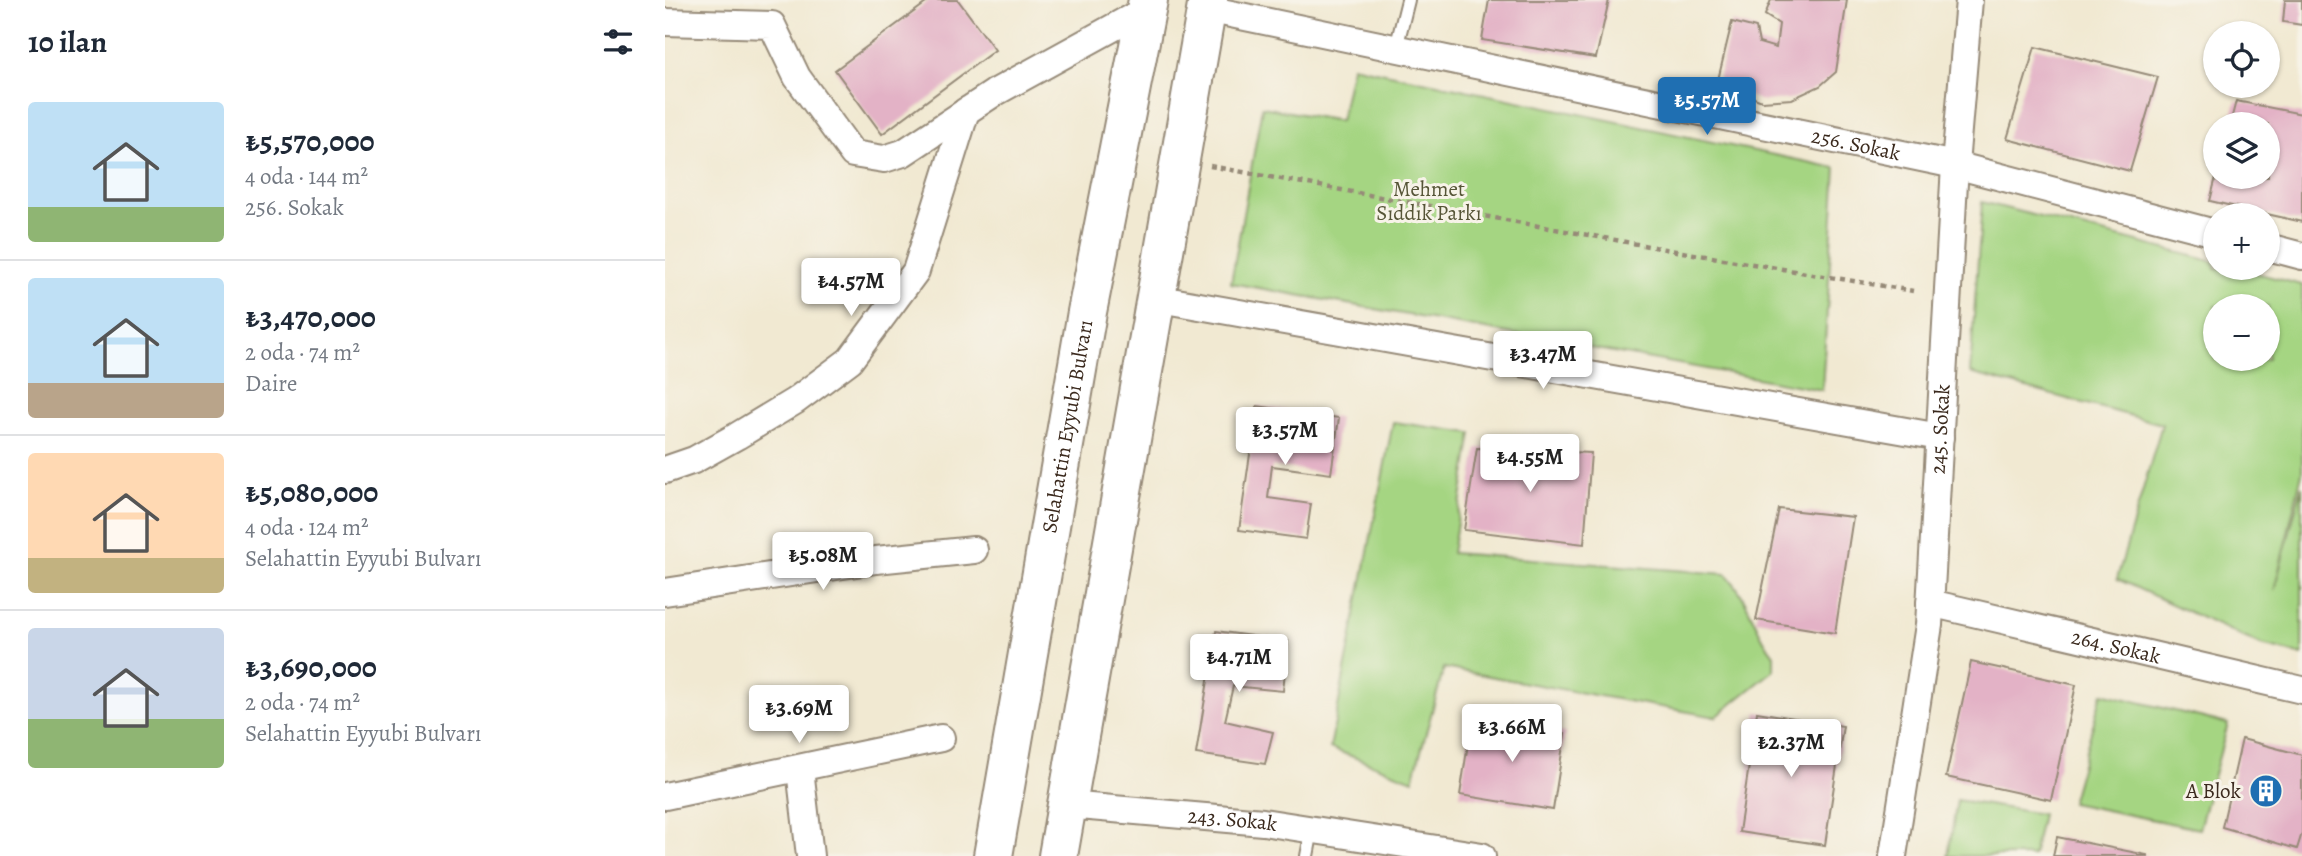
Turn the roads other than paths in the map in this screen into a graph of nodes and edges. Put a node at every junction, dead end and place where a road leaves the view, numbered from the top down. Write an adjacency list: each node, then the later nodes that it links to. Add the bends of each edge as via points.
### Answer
1 (1408, 0): 7 (lane)
2 (1969, 0): 9 (street, 245. Sokak)
3 (1147, 4): 8 (street); 27 (main road, Selahattin Eyyubi Bulvarı, via 1087,312)
4 (1208, 4): 7 (street, 256. Sokak); 13 (main road)
5 (774, 13): 6 (street); 8 (street, via 797,77 853,155 884,159 903,153)
6 (665, 22)
7 (1396, 48): 9 (street, 256. Sokak)
8 (966, 111): 15 (street, via 916,271 850,360 737,436)
9 (1955, 165): 10 (street, 256. Sokak); 14 (street, 245. Sokak)
10 (2203, 230)
11 (2280, 250): 12 (street)
12 (2302, 256)
13 (1154, 298): 14 (street); 23 (main road)
14 (1940, 437): 18 (street, 245. Sokak)
15 (665, 470)
16 (974, 550): 17 (street)
17 (665, 592)
18 (1930, 603): 19 (street, 264. Sokak); 30 (street, 245. Sokak)
19 (2302, 690)
20 (941, 738): 21 (street)
21 (800, 769): 22 (street); 26 (street)
22 (665, 796)
23 (1066, 805): 24 (street, 243. Sokak, via 1262,822); 28 (main road)
24 (1310, 843): 25 (street, 243. Sokak)
25 (1446, 853): 29 (street, 243. Sokak)
26 (810, 856)
27 (992, 856)
28 (1058, 856)
29 (1482, 856)
30 (1892, 856)

